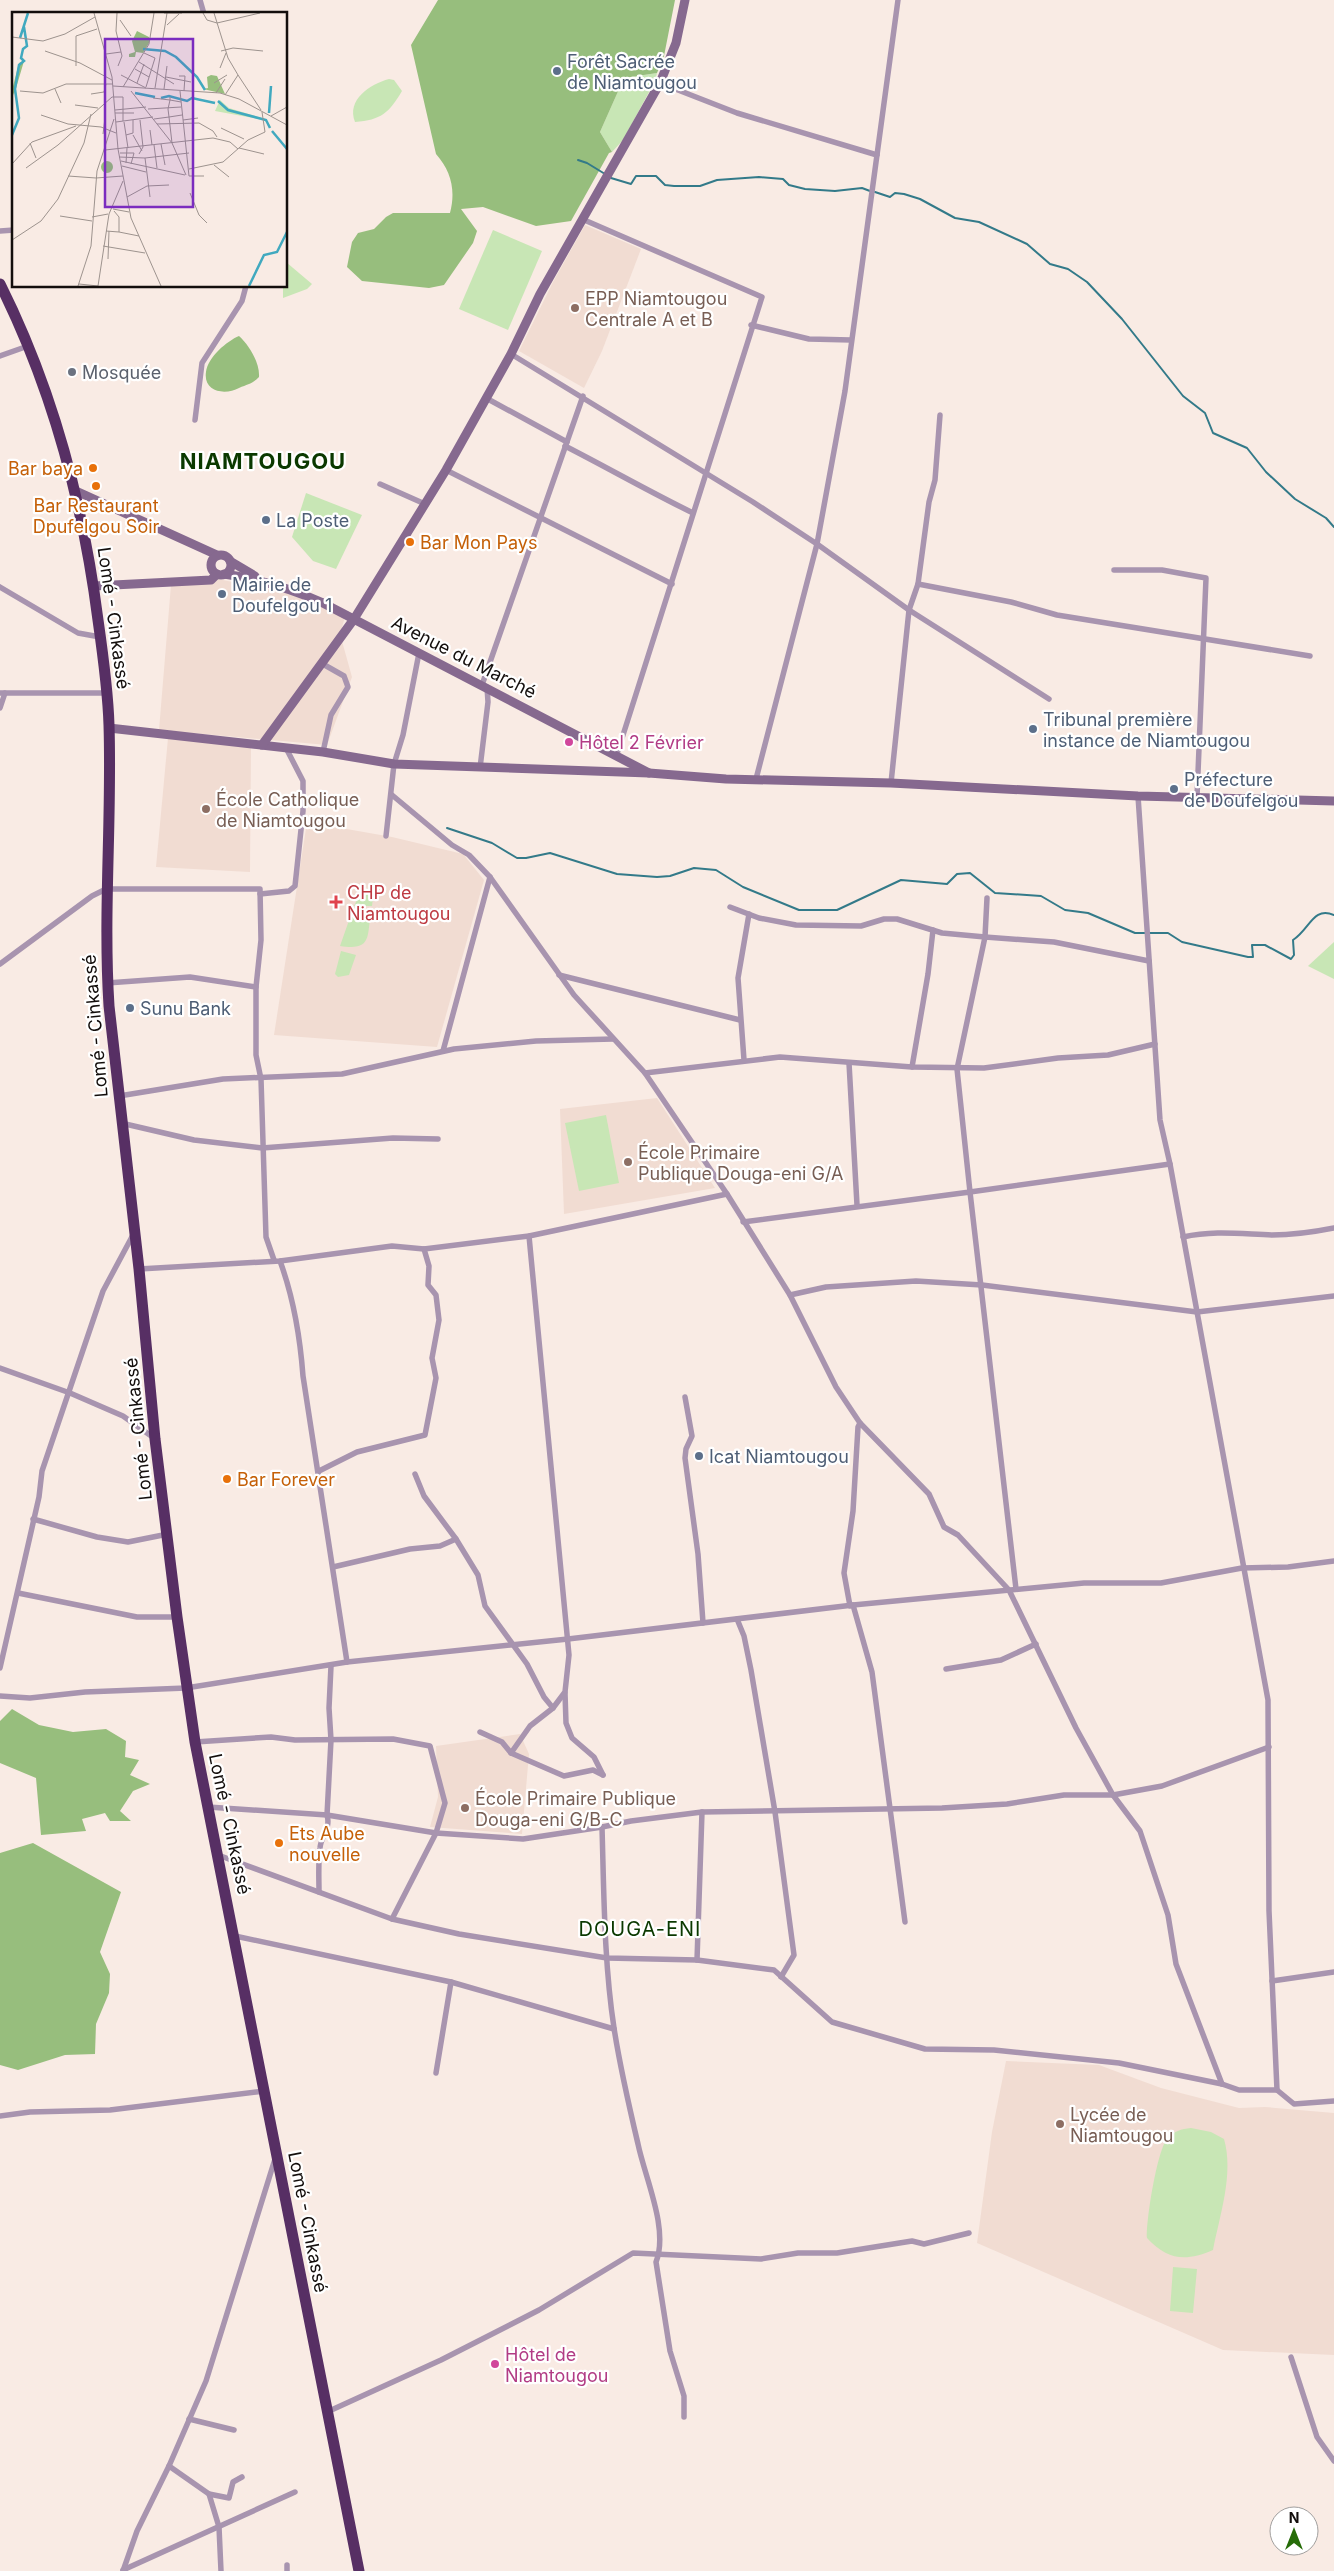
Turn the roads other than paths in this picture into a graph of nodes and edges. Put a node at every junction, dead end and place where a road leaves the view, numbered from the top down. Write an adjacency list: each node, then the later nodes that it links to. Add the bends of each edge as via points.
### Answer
1 (685, 0): 3 (main road, via 676,43)
2 (898, 0): 4 (street)
3 (660, 83): 4 (street, via 737,113); 5 (main road)
4 (877, 155): 9 (street)
5 (582, 219): 8 (street, via 762,297); 11 (main road)
6 (0, 284): 10 (highway, Lomé - Cinkassé)
7 (245, 288): 16 (street, via 242,301 202,363)
8 (751, 326): 9 (street, via 809,339); 19 (street)
9 (851, 340): 25 (street)
10 (28, 346): 12 (street); 21 (highway, Lomé - Cinkassé, via 52,407)
11 (511, 354): 13 (street); 14 (main road)
12 (0, 356)
13 (583, 396): 17 (street); 19 (street)
14 (486, 398): 17 (street); 18 (main road)
15 (940, 415): 32 (street, via 935,480)
16 (195, 420)
17 (566, 444): 23 (street); 24 (street)
18 (446, 470): 22 (main road); 24 (street)
19 (706, 472): 23 (street); 25 (street)
20 (380, 484): 22 (street)
21 (76, 491): 26 (main road); 34 (highway, Lomé - Cinkassé)
22 (425, 504): 36 (main road)
23 (693, 513): 31 (street)
24 (540, 518): 31 (street); 42 (street)
25 (817, 544): 35 (street); 55 (street)
26 (217, 556): 27 (main road, via 224,556); 29 (main road, via 211,565)
27 (230, 561): 29 (main road, via 230,568); 30 (main road, Avenue du Marché)
28 (1114, 570): 38 (street, via 1162,570 1206,578)
29 (221, 574): 30 (main road, Avenue du Marché); 34 (main road, via 212,580)
30 (260, 579): 36 (main road, Avenue du Marché, via 281,585)
31 (672, 584): 51 (street)
32 (918, 584): 35 (street); 38 (street, via 1011,602 1057,615)
33 (0, 586): 37 (street, via 78,633)
34 (94, 586): 37 (highway, Lomé - Cinkassé)
35 (909, 610): 45 (street); 56 (street)
36 (354, 618): 39 (main road, Avenue du Marché); 41 (main road)
37 (100, 637): 44 (highway, Lomé - Cinkassé)
38 (1203, 640): 40 (street); 59 (street)
39 (419, 653): 42 (main road, Avenue du Marché); 52 (street)
40 (1310, 656)
41 (321, 663): 48 (main road); 50 (street, via 344,676 348,687 331,715)
42 (485, 686): 51 (main road, Avenue du Marché); 53 (street, via 488,702)
43 (3, 693): 44 (street); 46 (street)
44 (108, 693): 47 (highway, Lomé - Cinkassé)
45 (1049, 699)
46 (0, 708)
47 (109, 728): 48 (main road); 63 (highway, Lomé - Cinkassé)
48 (262, 745): 49 (main road)
49 (286, 748): 50 (main road); 64 (street, via 303,781 304,811 295,886 288,891)
50 (323, 752): 52 (main road)
51 (617, 754): 54 (main road, Avenue du Marché)
52 (394, 764): 53 (main road); 57 (street)
53 (480, 768): 54 (main road)
54 (649, 773): 55 (main road)
55 (756, 779): 56 (main road)
56 (891, 783): 58 (main road)
57 (392, 795): 61 (street); 62 (street, via 452,845 469,854)
58 (1138, 796): 59 (main road); 70 (street)
59 (1197, 797): 60 (main road)
60 (1334, 801)
61 (386, 836)
62 (490, 877): 72 (street); 78 (street)
63 (106, 889): 64 (street, via 260,889); 71 (street); 73 (highway, Lomé - Cinkassé)
64 (260, 894): 74 (street, via 261,940)
65 (987, 898): 69 (street)
66 (730, 907): 67 (street)
67 (748, 914): 68 (street, via 796,925 861,926 897,918); 75 (street, via 738,978)
68 (933, 930): 69 (street); 81 (street)
69 (985, 937): 70 (street, via 1054,942); 82 (street)
70 (1149, 961): 77 (street)
71 (0, 964)
72 (560, 975): 75 (street); 76 (street)
73 (107, 983): 74 (street, via 190,977); 85 (highway, Lomé - Cinkassé)
74 (256, 987): 84 (street, via 256,1056)
75 (740, 1020): 79 (street)
76 (614, 1039): 78 (street, via 536,1041); 83 (street)
77 (1155, 1044): 82 (street, via 1108,1055); 89 (street, via 1160,1120)
78 (443, 1051): 84 (street, via 342,1074)
79 (744, 1060): 80 (street, via 780,1057); 83 (street)
80 (849, 1063): 81 (street); 92 (street)
81 (912, 1067): 82 (street)
82 (957, 1069): 90 (street)
83 (644, 1073): 91 (street)
84 (261, 1079): 85 (street, via 223,1079); 88 (street)
85 (118, 1096): 86 (highway, Lomé - Cinkassé)
86 (121, 1123): 88 (street, via 194,1140); 95 (highway, Lomé - Cinkassé)
87 (438, 1139): 88 (street, via 393,1138)
88 (262, 1148): 99 (street, via 266,1237)
89 (1170, 1164): 90 (street); 97 (street)
90 (970, 1192): 92 (street); 101 (street)
91 (727, 1194): 93 (street); 96 (street)
92 (857, 1205): 93 (street)
93 (743, 1222): 102 (street)
94 (1334, 1228): 97 (street, via 1310,1233 1208,1232)
95 (134, 1232): 100 (highway, Lomé - Cinkassé); 106 (street, via 103,1291)
96 (529, 1236): 98 (street); 125 (street)
97 (1183, 1237): 104 (street)
98 (424, 1249): 99 (street, via 392,1246); 110 (street, via 429,1266 428,1285 436,1295 439,1320 432,1358 436,1378 425,1436 357,1452)
99 (277, 1260): 100 (street); 110 (street, via 289,1287 300,1332 303,1376)
100 (139, 1269): 109 (highway, Lomé - Cinkassé)
101 (982, 1285): 102 (street, via 916,1281 826,1287); 104 (street); 118 (street)
102 (790, 1296): 108 (street, via 836,1388)
103 (1334, 1296): 104 (street)
104 (1197, 1312): 117 (street)
105 (0, 1368): 106 (street)
106 (70, 1393): 109 (street, via 123,1416); 112 (street, via 42,1471)
107 (685, 1397): 124 (street, via 692,1436 685,1458 698,1554)
108 (860, 1423): 119 (street, via 930,1494 944,1527 958,1534); 121 (street, via 850,1547 844,1572)
109 (155, 1439): 113 (highway, Lomé - Cinkassé)
110 (319, 1472): 116 (street)
111 (415, 1474): 114 (street, via 424,1496)
112 (33, 1519): 113 (street, via 128,1542); 120 (street)
113 (168, 1534): 122 (highway, Lomé - Cinkassé)
114 (456, 1539): 116 (street, via 440,1546 410,1549); 127 (street, via 478,1575 485,1606)
115 (1334, 1561): 117 (street)
116 (333, 1567): 128 (street)
117 (1242, 1568): 118 (street, via 1161,1583 1084,1583); 139 (street, via 1268,1700)
118 (1016, 1589): 119 (street)
119 (1009, 1590): 121 (street); 126 (street)
120 (18, 1593): 122 (street, via 137,1616); 130 (street)
121 (851, 1606): 123 (street); 143 (street, via 872,1672)
122 (176, 1616): 132 (highway, Lomé - Cinkassé)
123 (738, 1619): 124 (street); 145 (street, via 751,1670)
124 (703, 1623): 125 (street)
125 (568, 1639): 127 (street); 133 (street)
126 (1036, 1644): 131 (street, via 1001,1660); 141 (street, via 1076,1728)
127 (512, 1645): 128 (street); 135 (street)
128 (347, 1662): 129 (street)
129 (331, 1666): 132 (street); 137 (street)
130 (0, 1668)
131 (946, 1669)
132 (186, 1688): 134 (street, via 30,1698); 138 (highway, Lomé - Cinkassé)
133 (565, 1692): 135 (street); 140 (street, via 566,1723 572,1738 594,1757 603,1775 593,1770 564,1776)
134 (0, 1696)
135 (553, 1708): 140 (street, via 530,1726)
136 (480, 1732): 140 (street, via 502,1742)
137 (331, 1740): 138 (street, via 271,1737); 146 (street); 148 (street, via 393,1739 430,1746 445,1804)
138 (195, 1742): 142 (highway, Lomé - Cinkassé)
139 (1269, 1747): 141 (street, via 1162,1786); 158 (street)
140 (511, 1753)
141 (1114, 1794): 143 (street, via 1064,1795 988,1805); 162 (street, via 1140,1831 1168,1915 1176,1964)
142 (208, 1807): 146 (street); 149 (highway, Lomé - Cinkassé)
143 (890, 1809): 145 (street); 152 (street)
144 (702, 1812): 145 (street); 147 (street); 155 (street)
145 (775, 1812): 157 (street, via 794,1955)
146 (328, 1815): 148 (street); 150 (street, via 328,1832 320,1845)
147 (602, 1827): 148 (street, via 523,1839); 154 (street)
148 (436, 1833): 151 (street)
149 (218, 1855): 150 (street); 153 (highway, Lomé - Cinkassé)
150 (319, 1892): 151 (street)
151 (392, 1919): 154 (street, via 459,1934)
152 (905, 1922)
153 (235, 1936): 159 (street); 164 (highway, Lomé - Cinkassé)
154 (607, 1958): 155 (street); 160 (street)
155 (697, 1960): 157 (street, via 774,1970)
156 (1334, 1972): 158 (street)
157 (781, 1977): 162 (street, via 832,2022 925,2049 994,2050 1119,2063)
158 (1272, 1981): 163 (street)
159 (451, 1982): 160 (street); 161 (street)
160 (614, 2028): 169 (street, via 638,2146 659,2227)
161 (436, 2073)
162 (1222, 2084): 163 (street, via 1239,2090)
163 (1277, 2090): 165 (street, via 1294,2104)
164 (265, 2091): 166 (street, via 110,2110); 167 (highway, Lomé - Cinkassé)
165 (1334, 2102)
166 (0, 2116)
167 (277, 2155): 171 (highway, Lomé - Cinkassé); 173 (street, via 206,2381)
168 (969, 2233): 169 (street, via 924,2244 912,2241 837,2253 798,2253 761,2259)
169 (659, 2253): 171 (street, via 627,2255 539,2310); 172 (street, via 656,2262 661,2298 670,2351 684,2396)
170 (1291, 2357): 175 (street, via 1317,2436)
171 (328, 2412): 183 (highway, Lomé - Cinkassé)
172 (684, 2417)
173 (189, 2420): 174 (street); 176 (street)
174 (234, 2430)
175 (1334, 2461)
176 (169, 2466): 179 (street); 181 (street, via 140,2524)
177 (242, 2477): 179 (street, via 233,2482 229,2498)
178 (295, 2492): 180 (street)
179 (209, 2494): 180 (street)
180 (219, 2527): 181 (street); 182 (street)
181 (123, 2570)
182 (221, 2571)
183 (359, 2571)

